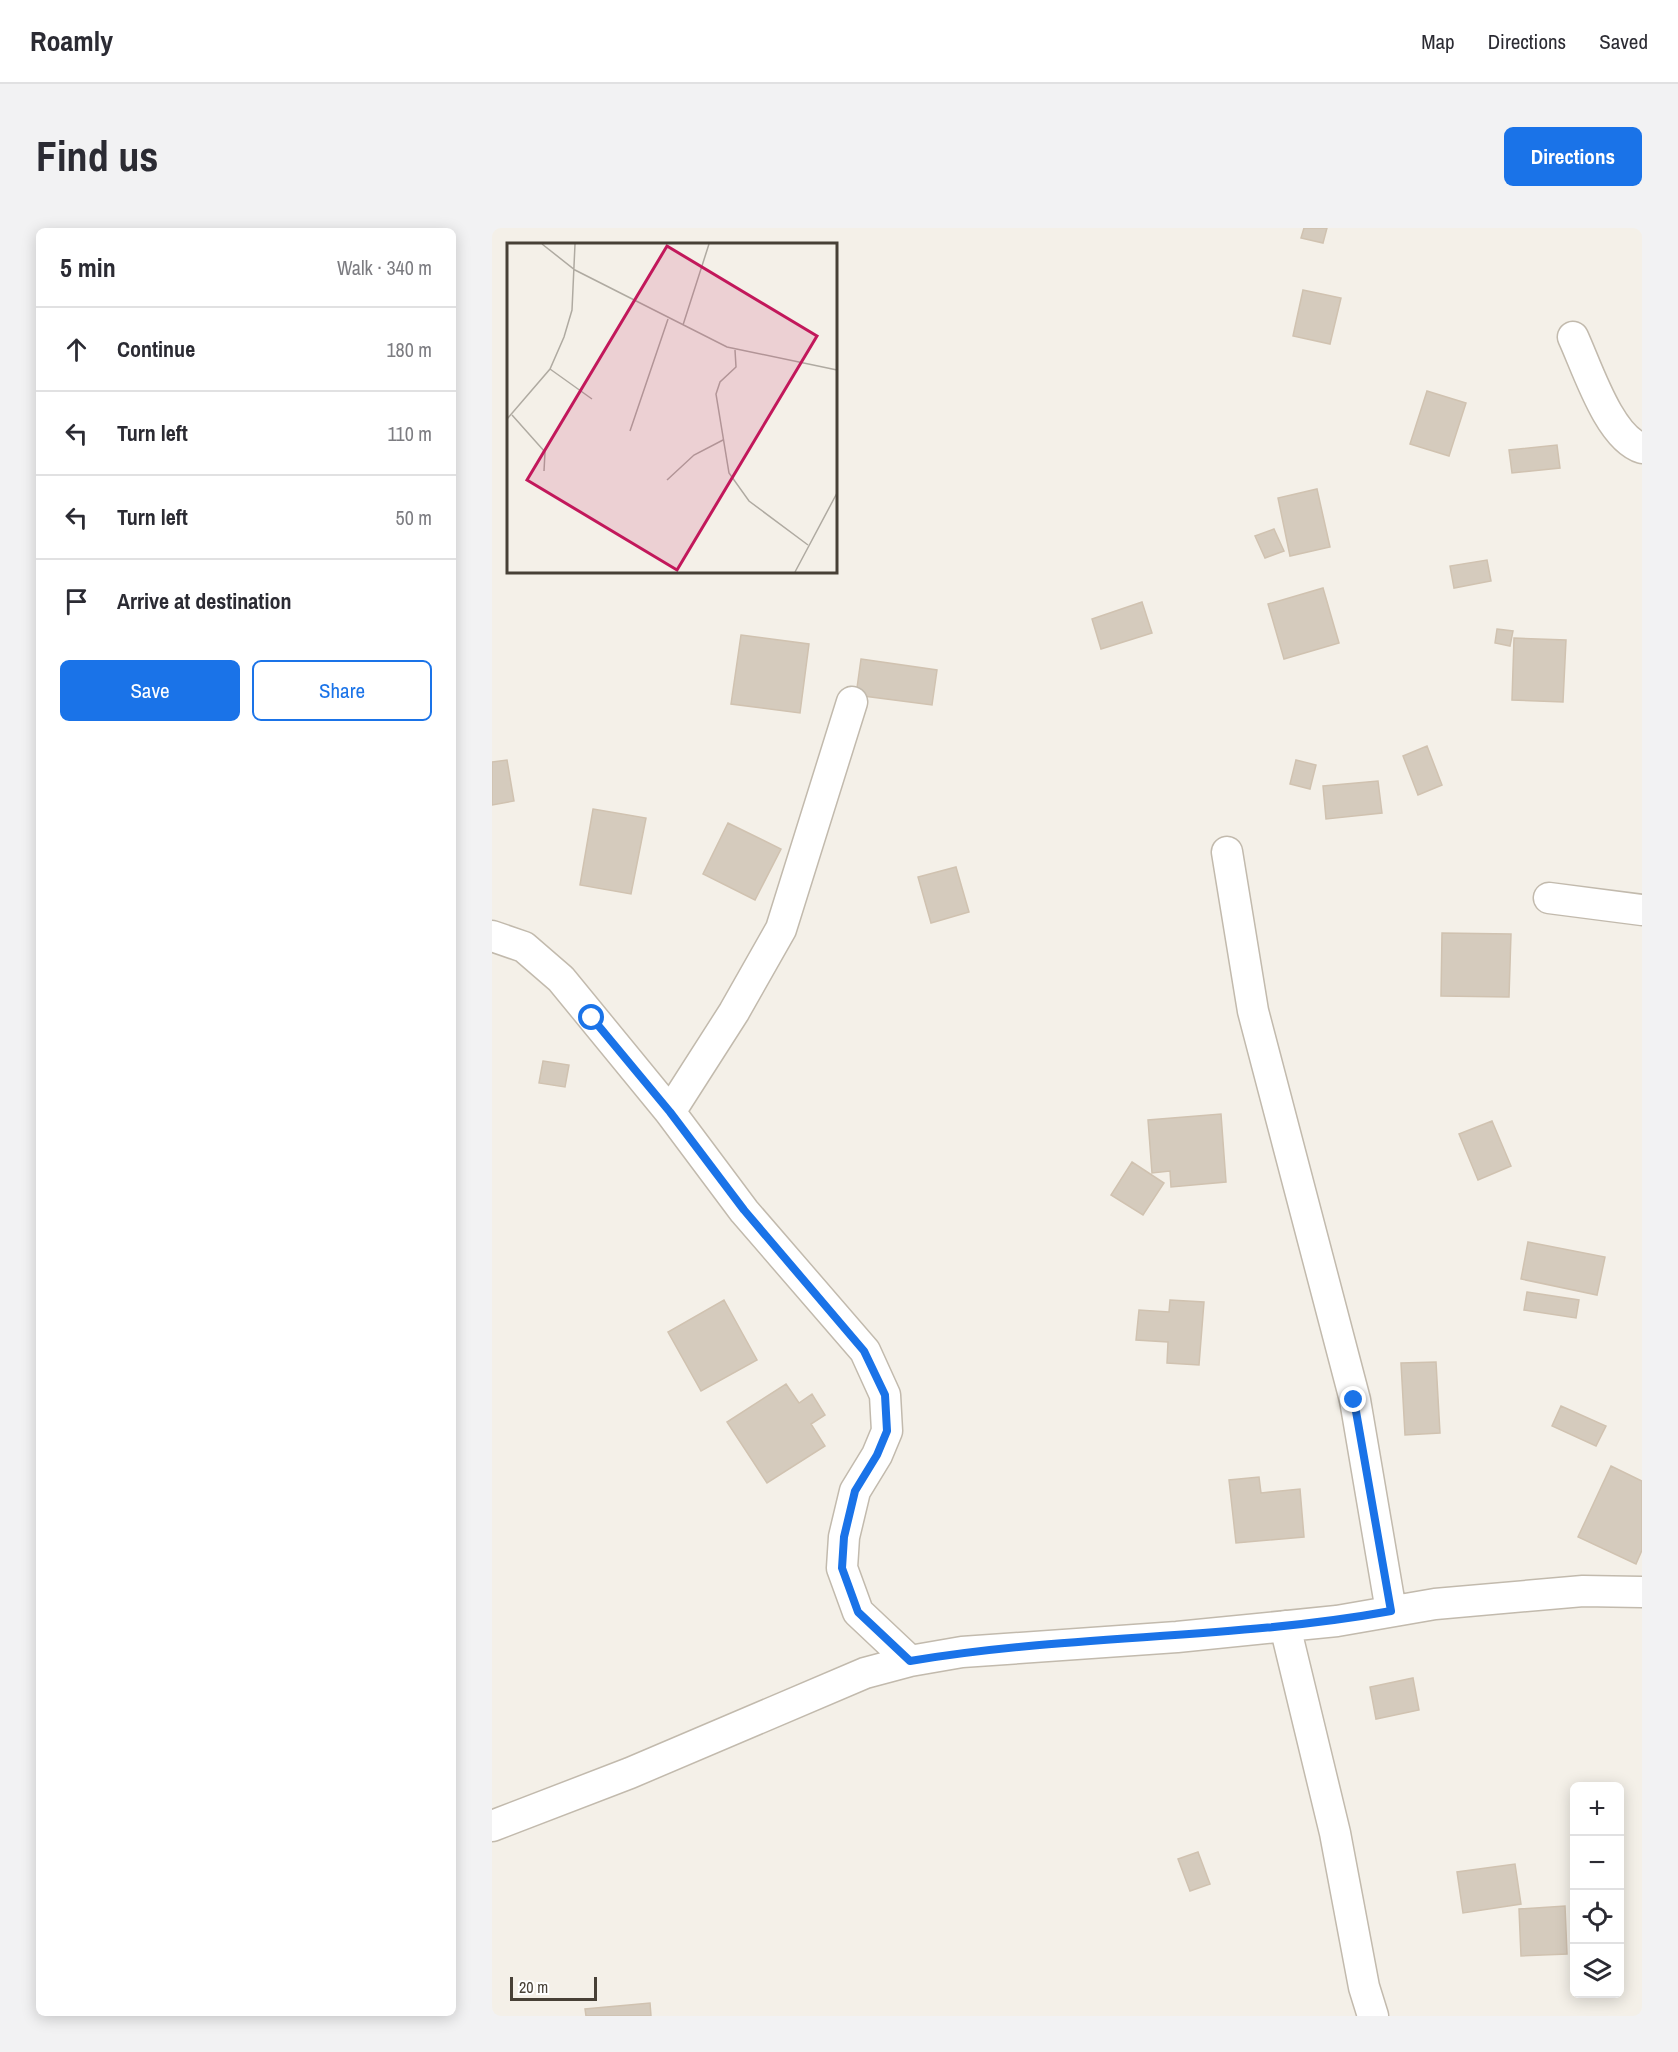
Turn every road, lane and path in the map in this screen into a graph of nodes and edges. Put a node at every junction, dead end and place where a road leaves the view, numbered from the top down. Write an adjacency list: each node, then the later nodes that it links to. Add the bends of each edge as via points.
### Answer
1 (1574, 337): 2 (street, via 1610,419 1632,445)
2 (1642, 448)
3 (852, 702): 8 (street, via 781,930)
4 (1227, 852): 10 (street, via 1253,1011 1354,1400)
5 (1549, 898): 6 (street)
6 (1642, 910)
7 (492, 936): 8 (street, via 524,947 561,979)
8 (670, 1112): 12 (street, via 744,1210 864,1351 885,1395 887,1431 855,1491 844,1537 842,1568 858,1612)
9 (1642, 1592): 10 (street, via 1583,1591)
10 (1391, 1611): 11 (street)
11 (1285, 1626): 12 (street, via 962,1652); 14 (street, via 1335,1833)
12 (910, 1661): 13 (street, via 865,1673 630,1773)
13 (492, 1826)
14 (1372, 2016)

